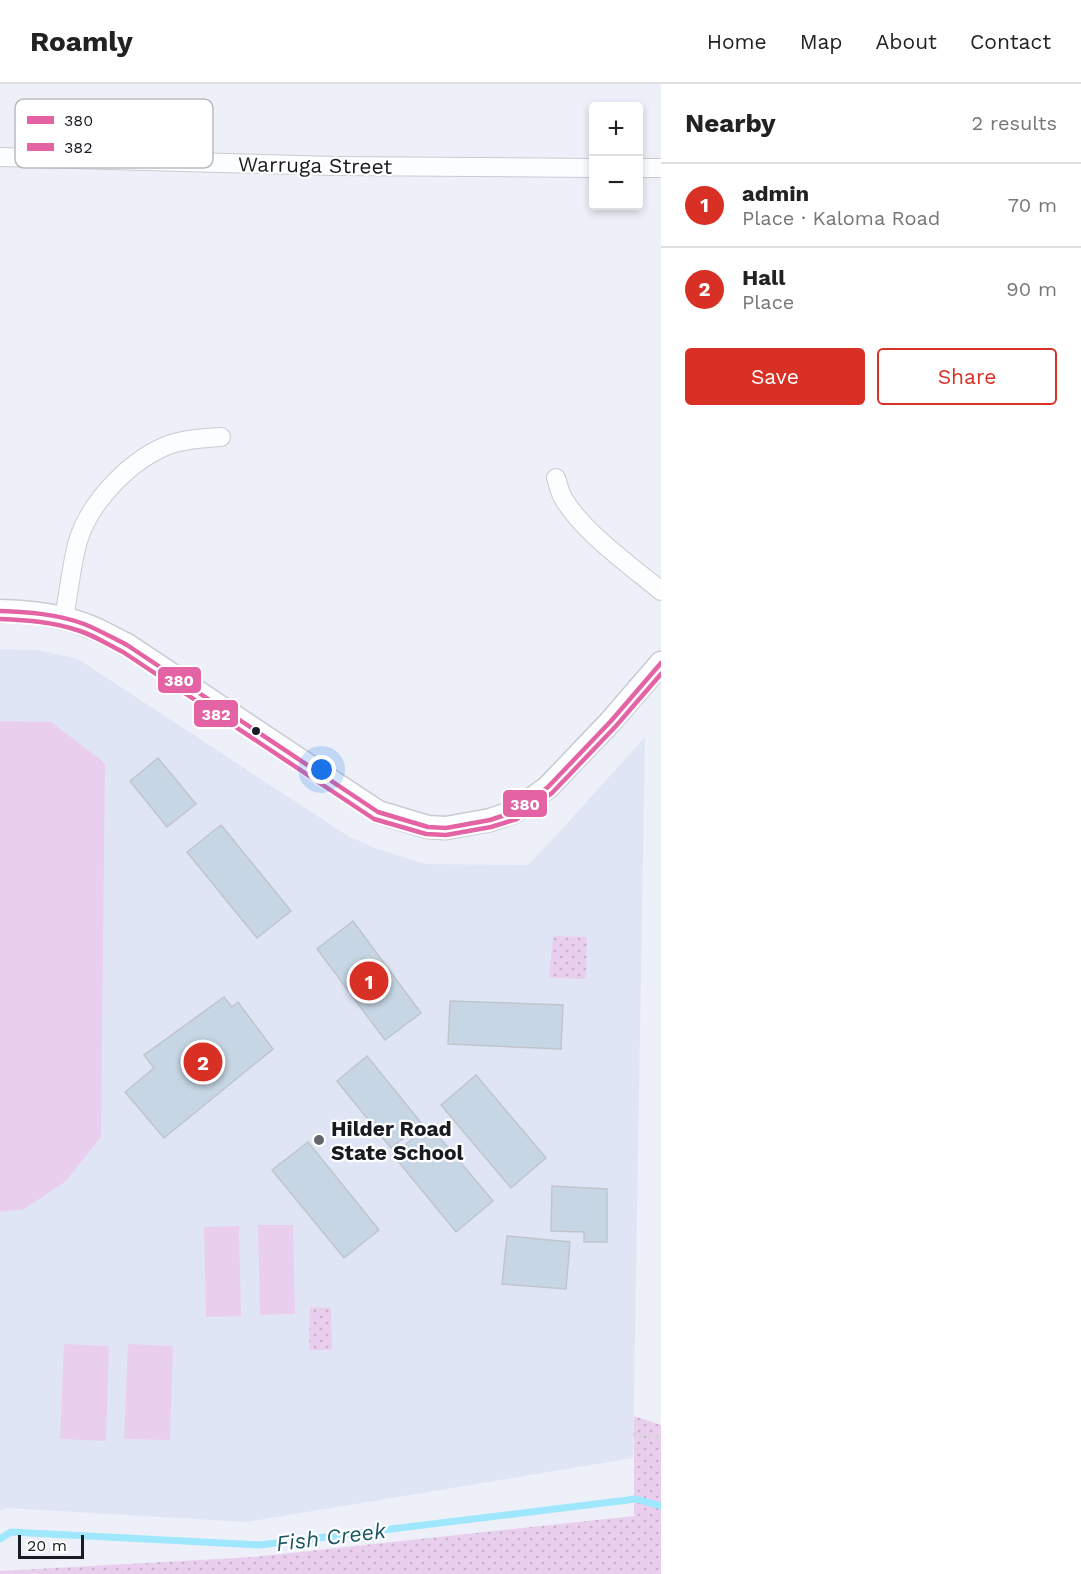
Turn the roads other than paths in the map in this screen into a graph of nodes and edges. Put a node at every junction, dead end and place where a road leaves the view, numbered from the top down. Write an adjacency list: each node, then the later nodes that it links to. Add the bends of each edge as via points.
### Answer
1 (0, 157): 2 (street, Warruga Street)
2 (15, 157)
3 (213, 163): 4 (street, Warruga Street)
4 (589, 168)
5 (643, 168): 6 (street)
6 (661, 168)
7 (221, 437): 11 (street, via 170,445 124,473 102,496 79,540)
8 (556, 478): 9 (street, via 574,514)
9 (661, 591)
10 (0, 611): 11 (street)
11 (64, 618): 12 (street, via 93,627 127,645 378,812 428,827 466,825 514,812 548,787)
12 (661, 663)

